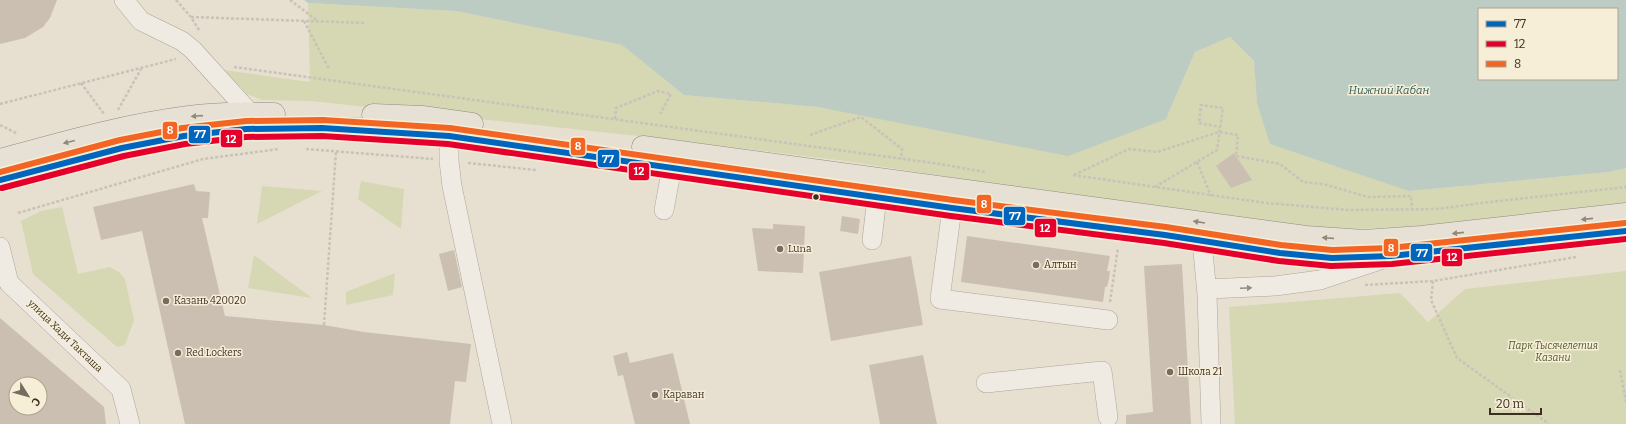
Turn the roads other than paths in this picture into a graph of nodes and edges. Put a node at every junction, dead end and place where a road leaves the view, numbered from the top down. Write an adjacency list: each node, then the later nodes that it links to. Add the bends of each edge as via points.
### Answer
1 (124, 0): 2 (street, via 141,21 182,41)
2 (250, 113): 4 (main road, one-way to 4, via 190,117 125,128); 10 (main road, one-way to 2, via 1421,237 1364,241 1306,237 422,117)
3 (449, 136): 5 (main road); 6 (main road, via 313,128 245,129 190,135 130,146); 21 (street, via 452,186)
4 (0, 160)
5 (672, 167): 7 (main road); 9 (street)
6 (0, 180)
7 (877, 197): 8 (main road); 12 (street)
8 (952, 208): 13 (main road); 17 (street, via 940,299)
9 (664, 210)
10 (1626, 214)
11 (1626, 231): 15 (main road)
12 (872, 240)
13 (1202, 241): 15 (main road, via 1332,258); 16 (street)
14 (0, 247): 20 (street, улица Хади Такташа, via 9,283 121,389)
15 (1391, 256): 16 (street, one-way to 15, via 1275,286 1320,280)
16 (1207, 289): 22 (street)
17 (1108, 320)
18 (986, 383): 19 (street, via 1102,371)
19 (1108, 417)
20 (130, 424)
21 (502, 424)
22 (1211, 424)

